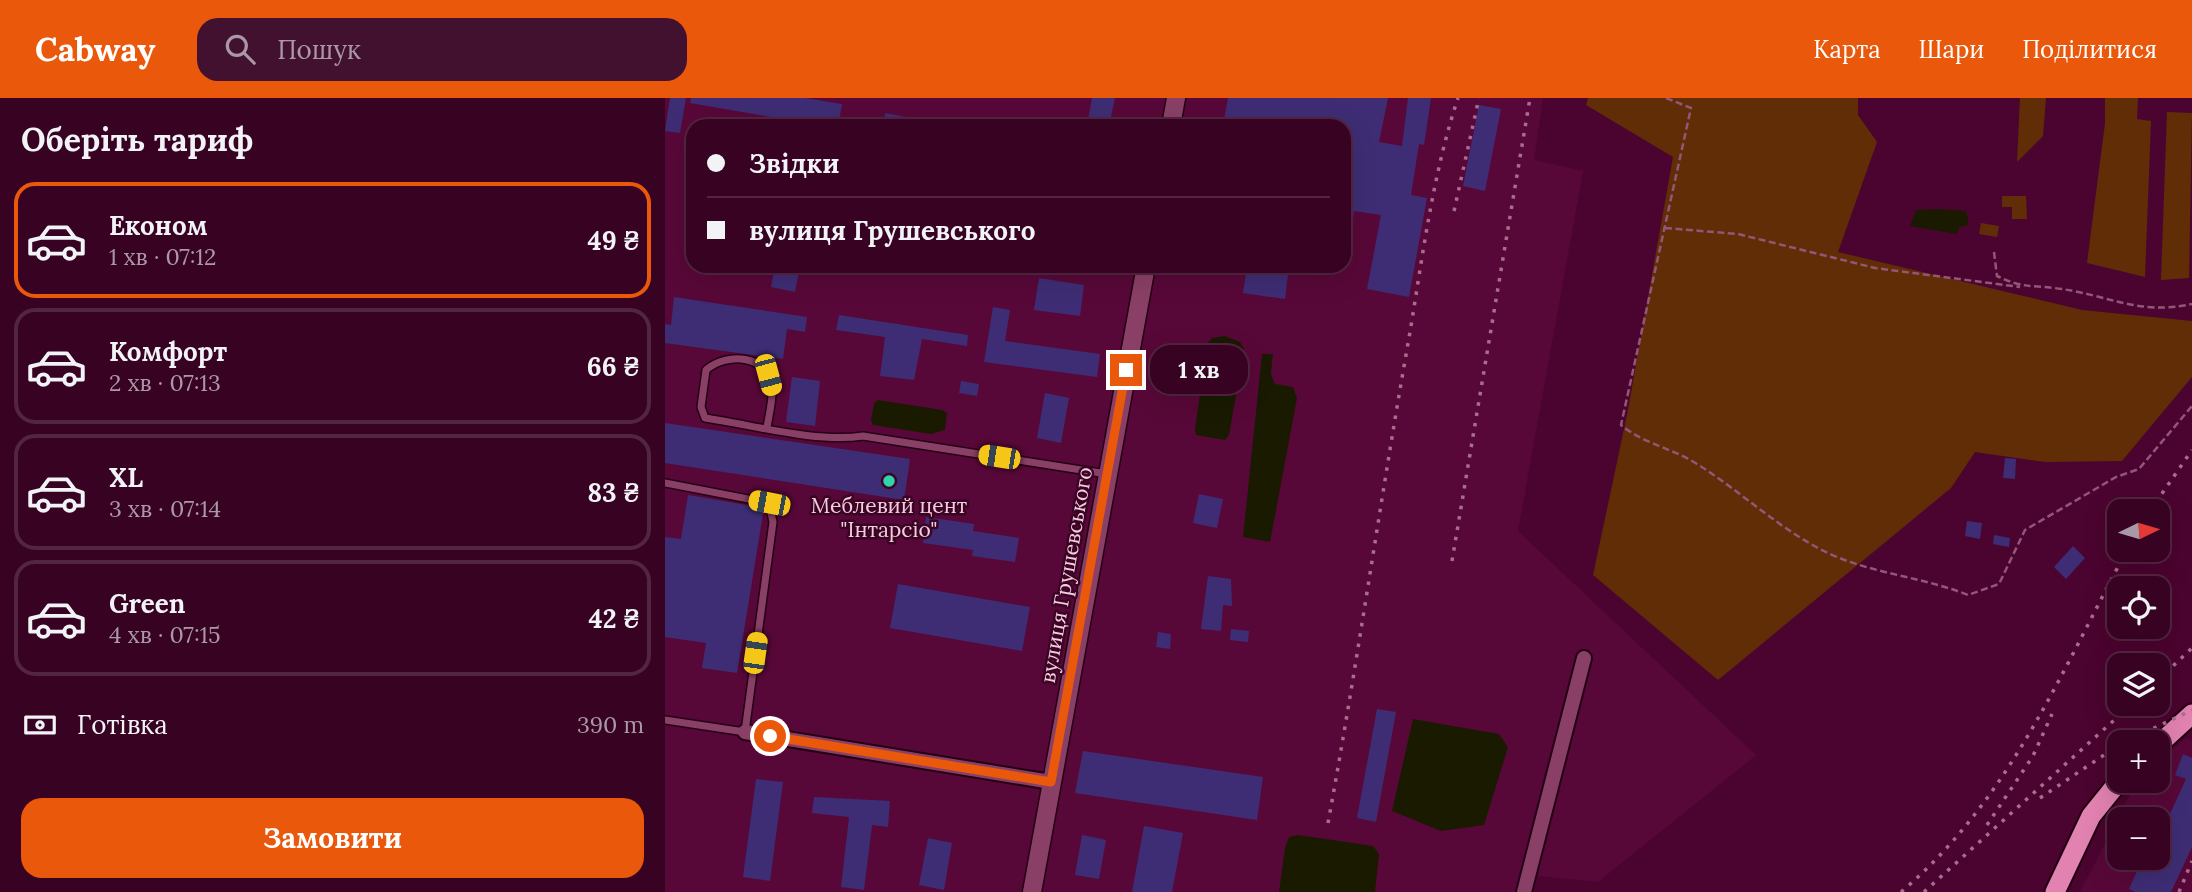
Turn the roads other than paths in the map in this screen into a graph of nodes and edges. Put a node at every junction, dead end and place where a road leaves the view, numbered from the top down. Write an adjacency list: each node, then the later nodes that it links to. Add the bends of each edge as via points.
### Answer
1 (1176, 98): 2 (street)
2 (1172, 119)
3 (1145, 273): 5 (street, вулиця Грушевського)
4 (767, 427): 4 (lane, via 705,418 701,407 706,370 718,360 757,362 772,389); 5 (lane, via 843,439 863,436)
5 (1107, 474): 12 (street, вулиця Грушевського)
6 (665, 483): 10 (lane, via 769,503 772,509)
7 (1584, 659): 15 (street)
8 (2192, 715): 11 (highway)
9 (665, 719): 10 (lane)
10 (745, 732): 12 (street)
11 (2170, 734)
12 (1051, 782): 14 (street, вулиця Грушевського)
13 (2110, 793): 16 (highway, via 2091,816)
14 (1032, 892)
15 (1524, 892)
16 (2055, 892)

